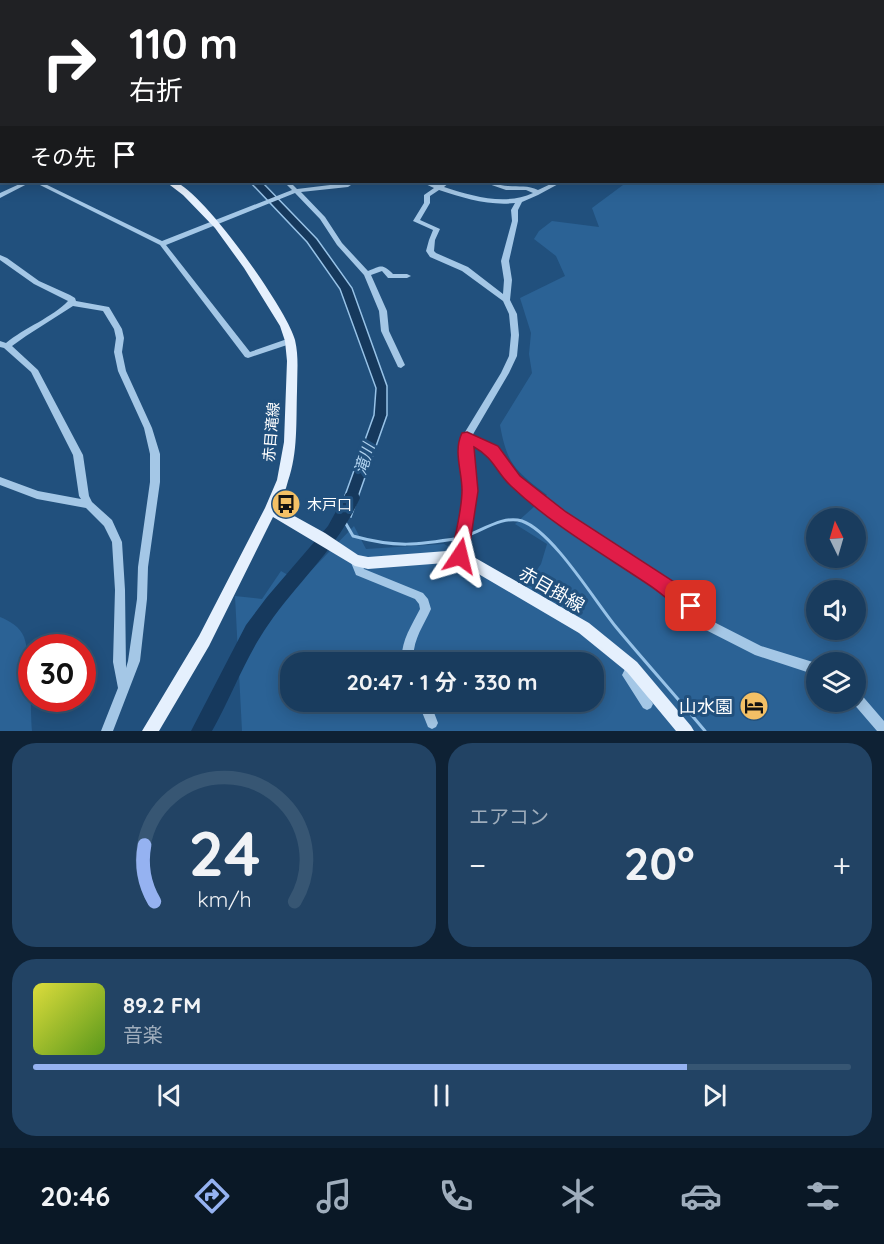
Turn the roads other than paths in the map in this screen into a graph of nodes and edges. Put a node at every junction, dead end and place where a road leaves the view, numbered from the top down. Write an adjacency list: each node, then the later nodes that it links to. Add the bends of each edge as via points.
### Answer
1 (26, 183): 13 (street)
2 (39, 183): 16 (street)
3 (172, 183): 15 (main road, 赤目滝線, via 191,195)
4 (287, 183): 12 (street)
5 (351, 183): 12 (street)
6 (426, 183): 10 (street)
7 (445, 183): 10 (street)
8 (489, 183): 11 (street)
9 (557, 183): 11 (street)
10 (436, 187): 14 (street, via 489,200); 20 (street, via 427,195 427,203 416,221 437,229 430,251 465,269)
11 (537, 192): 14 (street)
12 (292, 193): 15 (street); 18 (street, via 323,218 339,244)
13 (0, 195)
14 (520, 200): 20 (street, via 514,208 515,221 505,261)
15 (215, 223): 16 (street); 22 (main road, 赤目滝線, via 285,326)
16 (162, 244): 22 (street, via 248,355)
17 (0, 257): 21 (street)
18 (367, 274): 19 (street, via 383,268 391,276); 24 (street, via 382,311 385,331)
19 (407, 276)
20 (506, 300): 25 (street, via 513,314 513,356)
21 (72, 303): 23 (street); 34 (street, via 106,309 118,329 122,371 148,428 155,454 134,661)
22 (290, 341): 28 (main road, 赤目滝線, via 290,442 283,480)
23 (4, 345): 27 (street, via 34,370 78,455)
24 (401, 365)
25 (467, 437): 29 (street, via 470,491); 32 (street, via 493,450 515,480 560,517 673,591 704,622 759,651)
26 (0, 480): 27 (street, via 37,495)
27 (89, 506): 34 (street, via 108,523 117,542)
28 (271, 509): 30 (main road); 41 (main road, 赤目滝線, via 204,641)
29 (460, 553): 30 (main road, via 368,563); 33 (main road, 赤目掛線, via 584,628)
30 (355, 560): 31 (street, via 360,572 419,596 424,602 426,609)
31 (406, 652)
32 (806, 666)
33 (632, 667): 35 (street, via 628,675); 42 (main road, 赤目掛線)
34 (122, 685): 40 (street)
35 (647, 704)
36 (866, 709): 39 (street)
37 (428, 712): 38 (street)
38 (432, 723)
39 (884, 730)
40 (107, 731)
41 (150, 731)
42 (686, 731)

